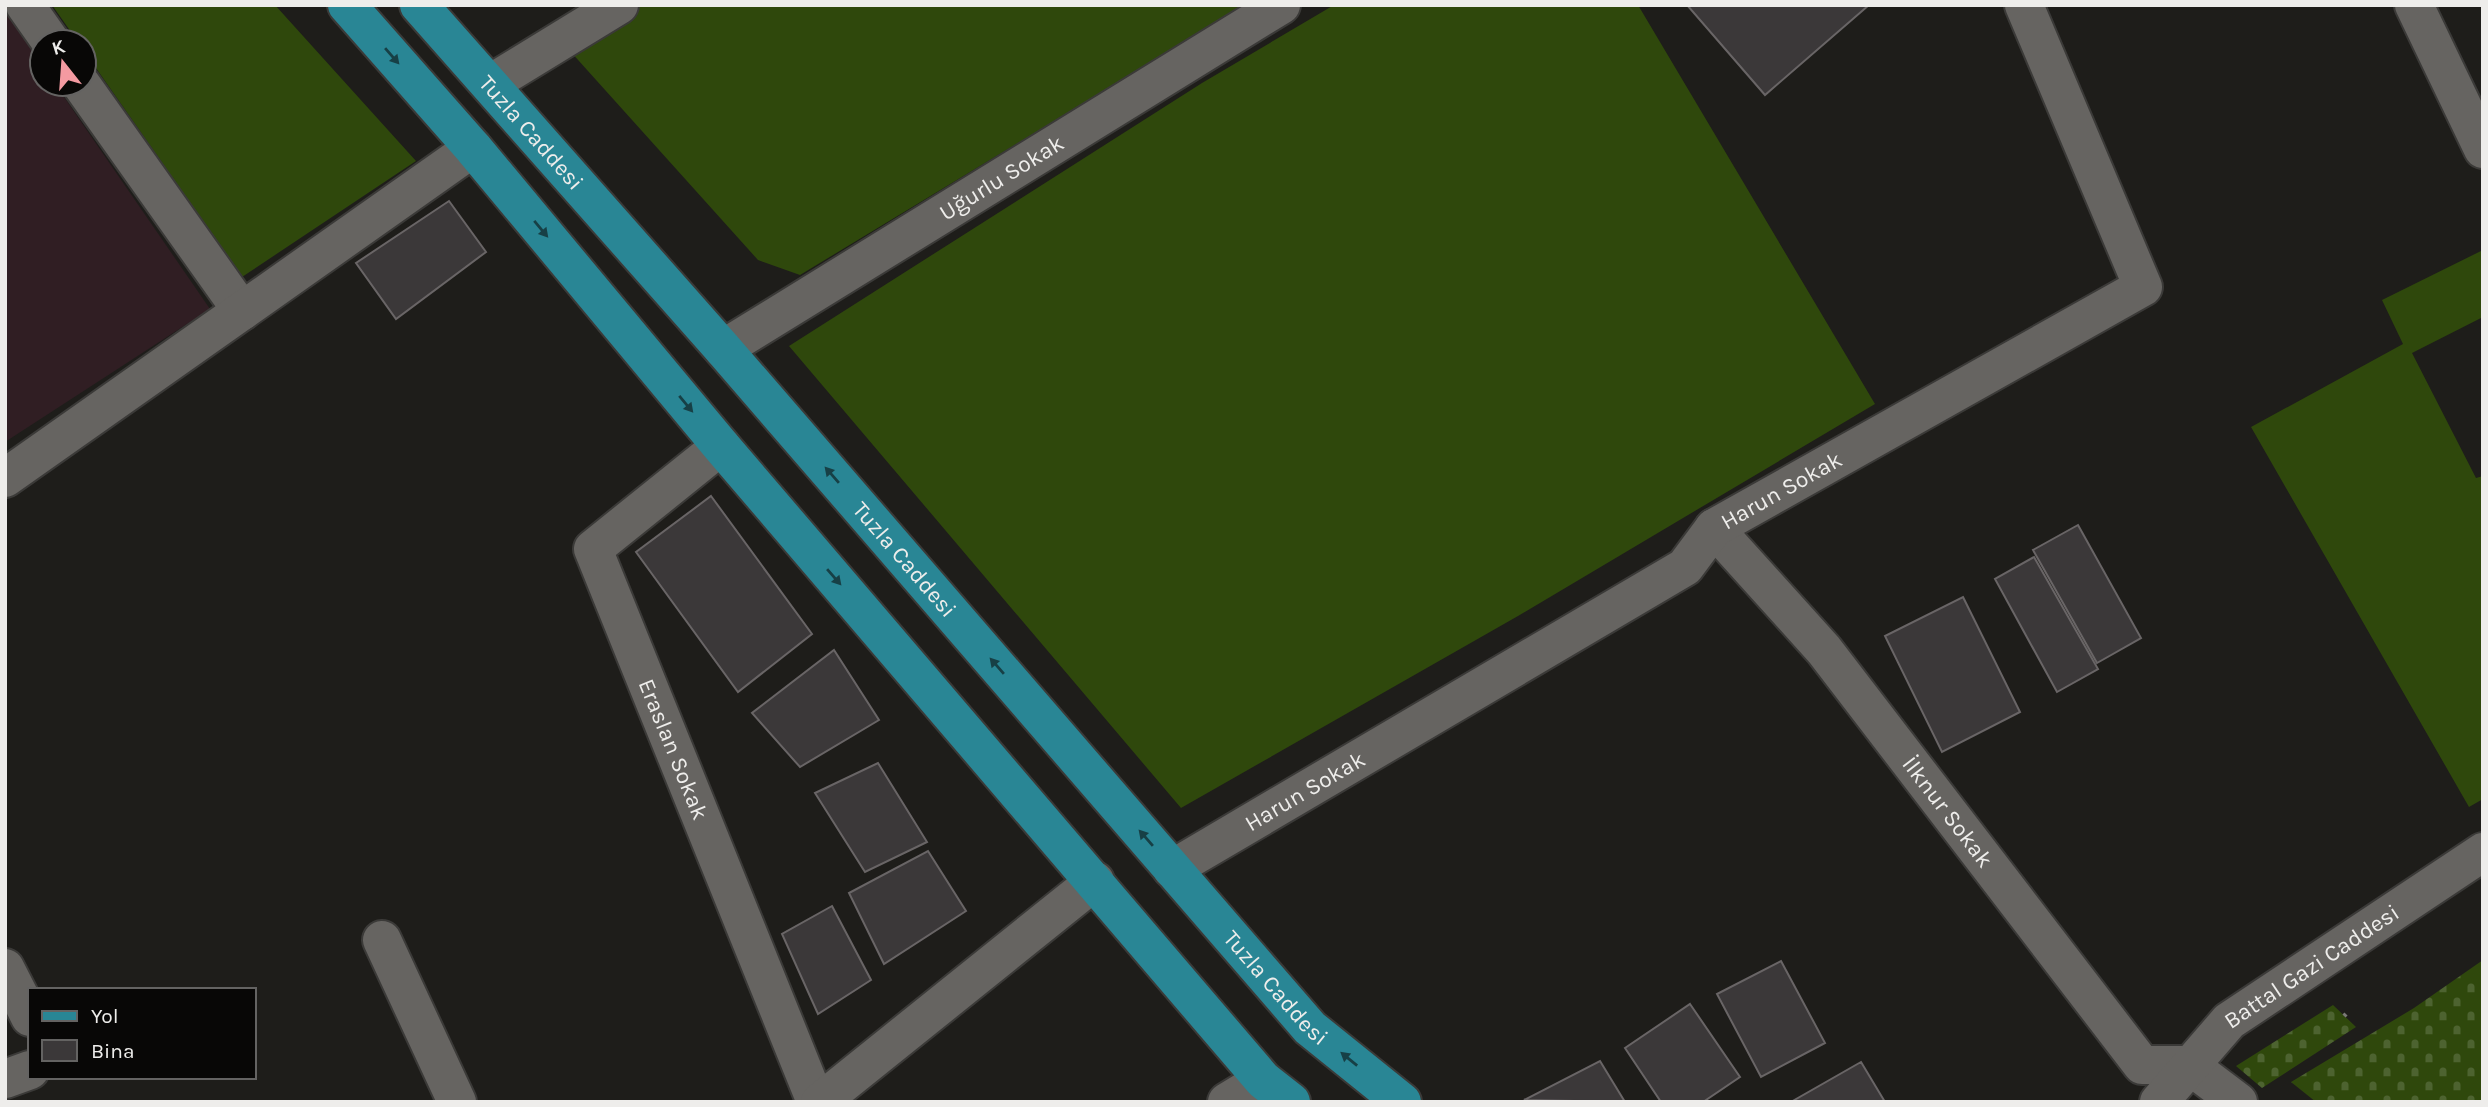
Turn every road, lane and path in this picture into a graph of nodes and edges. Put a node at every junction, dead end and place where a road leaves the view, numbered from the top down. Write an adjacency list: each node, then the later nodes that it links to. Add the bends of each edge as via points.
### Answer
1 (25, 5): 8 (street)
2 (347, 5): 11 (main road, one-way to 11)
3 (419, 5): 9 (main road, Tuzla Caddesi)
4 (619, 5): 9 (street)
5 (1281, 5): 14 (street, Uğurlu Sokak)
6 (2024, 5): 17 (street, Harun Sokak, via 2143,287)
7 (2413, 5): 12 (street)
8 (41, 28)
9 (490, 84): 14 (main road, Tuzla Caddesi)
10 (91, 98): 13 (street)
11 (473, 148): 13 (street); 15 (main road, one-way to 15)
12 (2483, 149)
13 (242, 311): 16 (street)
14 (723, 349): 19 (main road, Tuzla Caddesi, one-way to 14)
15 (721, 446): 20 (main road, one-way to 20); 29 (street, Eraslan Sokak, via 593,549)
16 (5, 478)
17 (1714, 528): 19 (street, Harun Sokak, via 1685,567); 24 (street, İlknur Sokak, via 1824,650 2143,1065)
18 (2483, 852): 24 (street, Battal Gazi Caddesi, via 2229,1021)
19 (1172, 869): 31 (main road, Tuzla Caddesi, one-way to 19, via 1310,1028)
20 (1095, 881): 27 (main road); 29 (street)
21 (382, 940): 28 (street)
22 (5, 968): 23 (street)
23 (28, 1013)
24 (2189, 1065): 32 (street, Battal Gazi Caddesi); 33 (street)
25 (28, 1071): 26 (street)
26 (5, 1079)
27 (1277, 1091): 30 (street)
28 (457, 1102)
29 (818, 1102)
30 (1227, 1102)
31 (1402, 1102)
32 (2160, 1102)
33 (2238, 1102)

